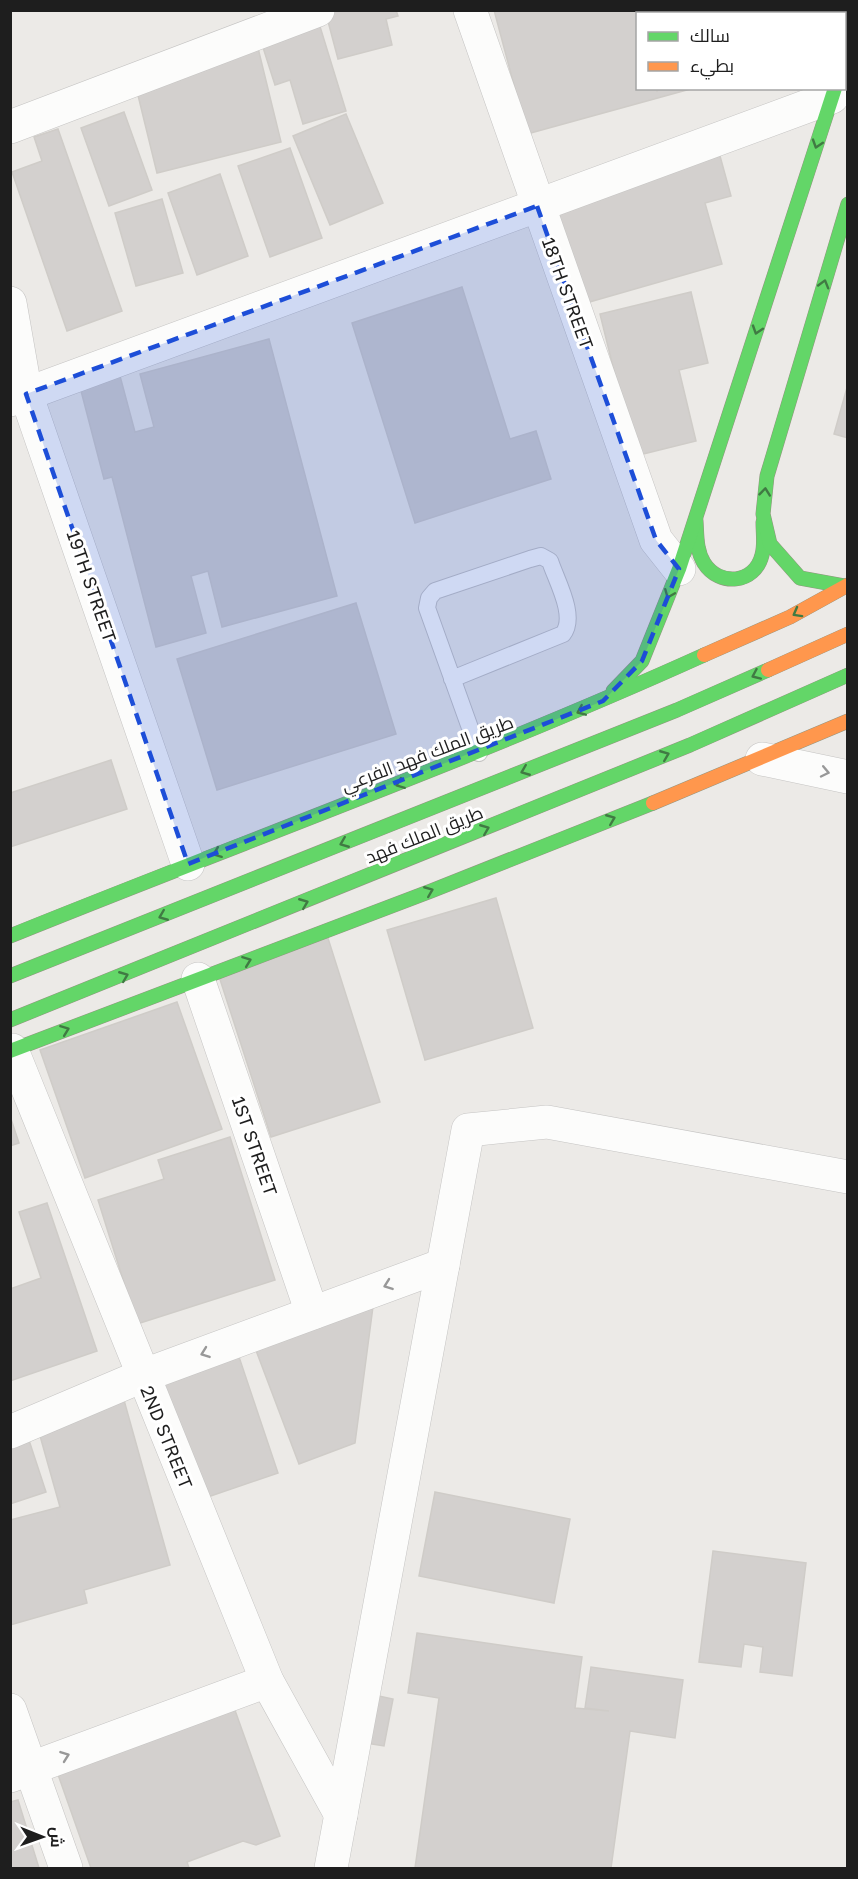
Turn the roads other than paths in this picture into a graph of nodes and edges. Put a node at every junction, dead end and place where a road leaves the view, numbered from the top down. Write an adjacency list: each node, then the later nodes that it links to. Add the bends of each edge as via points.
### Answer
1 (318, 10): 4 (street)
2 (470, 10): 6 (street, 18TH STREET)
3 (833, 93): 6 (street); 10 (main road, one-way to 10)
4 (10, 128)
5 (848, 204): 9 (main road, one-way to 5, via 767,476)
6 (537, 206): 8 (street); 11 (street, 18TH STREET, via 656,540)
7 (10, 303): 8 (street, 19TH STREET)
8 (18, 397): 21 (street, 19TH STREET)
9 (763, 514): 10 (main road, via 764,547 760,562 749,576 735,580 723,580 710,572 700,554); 12 (main road, via 770,544 800,578)
10 (696, 521): 11 (main road)
11 (679, 569): 16 (main road, one-way to 16, via 642,661)
12 (846, 585): 16 (main road, طريق الملك فهد الفرعي, one-way to 16, via 790,617)
13 (848, 634): 23 (main road, طريق الملك فهد, one-way to 23, via 677,710)
14 (848, 675): 25 (main road, طريق الملك فهد, one-way to 14)
15 (452, 679): 15 (lane, via 428,608 429,598 435,591 530,559 541,556 550,561 568,617 563,634); 18 (lane)
16 (603, 701): 18 (main road, طريق الملك فهد الفرعي, one-way to 18)
17 (848, 721): 19 (main road)
18 (478, 753): 21 (main road, طريق الملك فهد الفرعي, one-way to 21)
19 (762, 759): 20 (street, one-way to 20); 24 (main road, one-way to 19)
20 (848, 777)
21 (188, 864): 22 (main road, طريق الملك فهد الفرعي)
22 (10, 936)
23 (10, 976)
24 (198, 979): 25 (main road, one-way to 24); 28 (street, 1ST STREET)
25 (11, 1041): 29 (street, 2ND STREET)
26 (848, 1176): 27 (street, via 546,1122 468,1130)
27 (443, 1265): 28 (street, one-way to 28); 34 (street)
28 (312, 1313): 29 (street, one-way to 29)
29 (142, 1376): 30 (street); 31 (street, 2ND STREET)
30 (10, 1432)
31 (267, 1681): 33 (street, one-way to 31); 34 (street, 2ND STREET)
32 (10, 1710): 33 (street)
33 (21, 1772): 35 (street)
34 (341, 1815): 36 (street)
35 (66, 1869)
36 (331, 1869)

